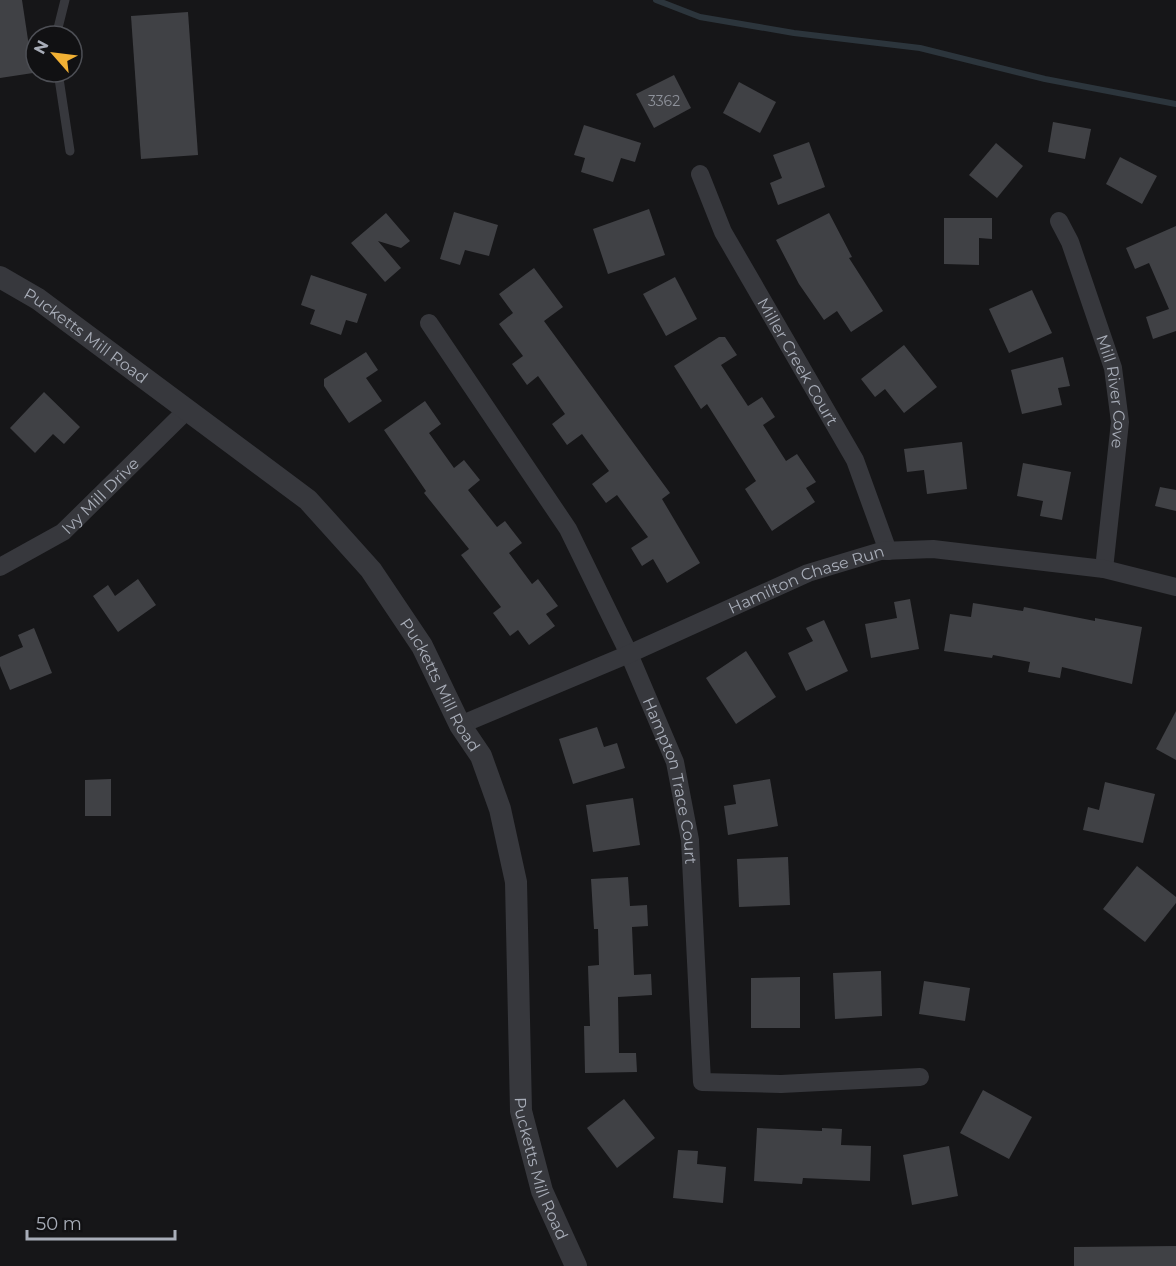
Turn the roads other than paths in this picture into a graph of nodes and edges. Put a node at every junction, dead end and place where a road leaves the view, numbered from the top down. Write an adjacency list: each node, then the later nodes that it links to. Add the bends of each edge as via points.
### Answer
1 (65, 0): 2 (lane)
2 (59, 24)
3 (60, 84): 4 (lane)
4 (70, 151)
5 (700, 174): 10 (street, Miller Creek Court, via 723,232 855,460)
6 (1059, 220): 12 (street, Mill River Cove, via 1113,368 1120,422)
7 (0, 277): 9 (street, Pucketts Mill Road, via 38,299)
8 (429, 323): 14 (street, Hampton Trace Court, via 568,529)
9 (188, 409): 11 (street, Ivy Mill Drive, via 63,532); 15 (street, Pucketts Mill Road, via 308,500 370,570 422,646)
10 (888, 551): 12 (street, Hamilton Chase Run, via 933,549); 14 (street, Hamilton Chase Run, via 808,573)
11 (0, 567)
12 (1104, 569): 13 (street, Hamilton Chase Run)
13 (1176, 586)
14 (629, 654): 15 (street, Hamilton Chase Run); 16 (street, Hampton Trace Court, via 675,762 690,840 702,1082 781,1084)
15 (460, 724): 17 (street, Pucketts Mill Road, via 481,756 500,809 516,882 521,1111 542,1191)
16 (920, 1077)
17 (576, 1266)

